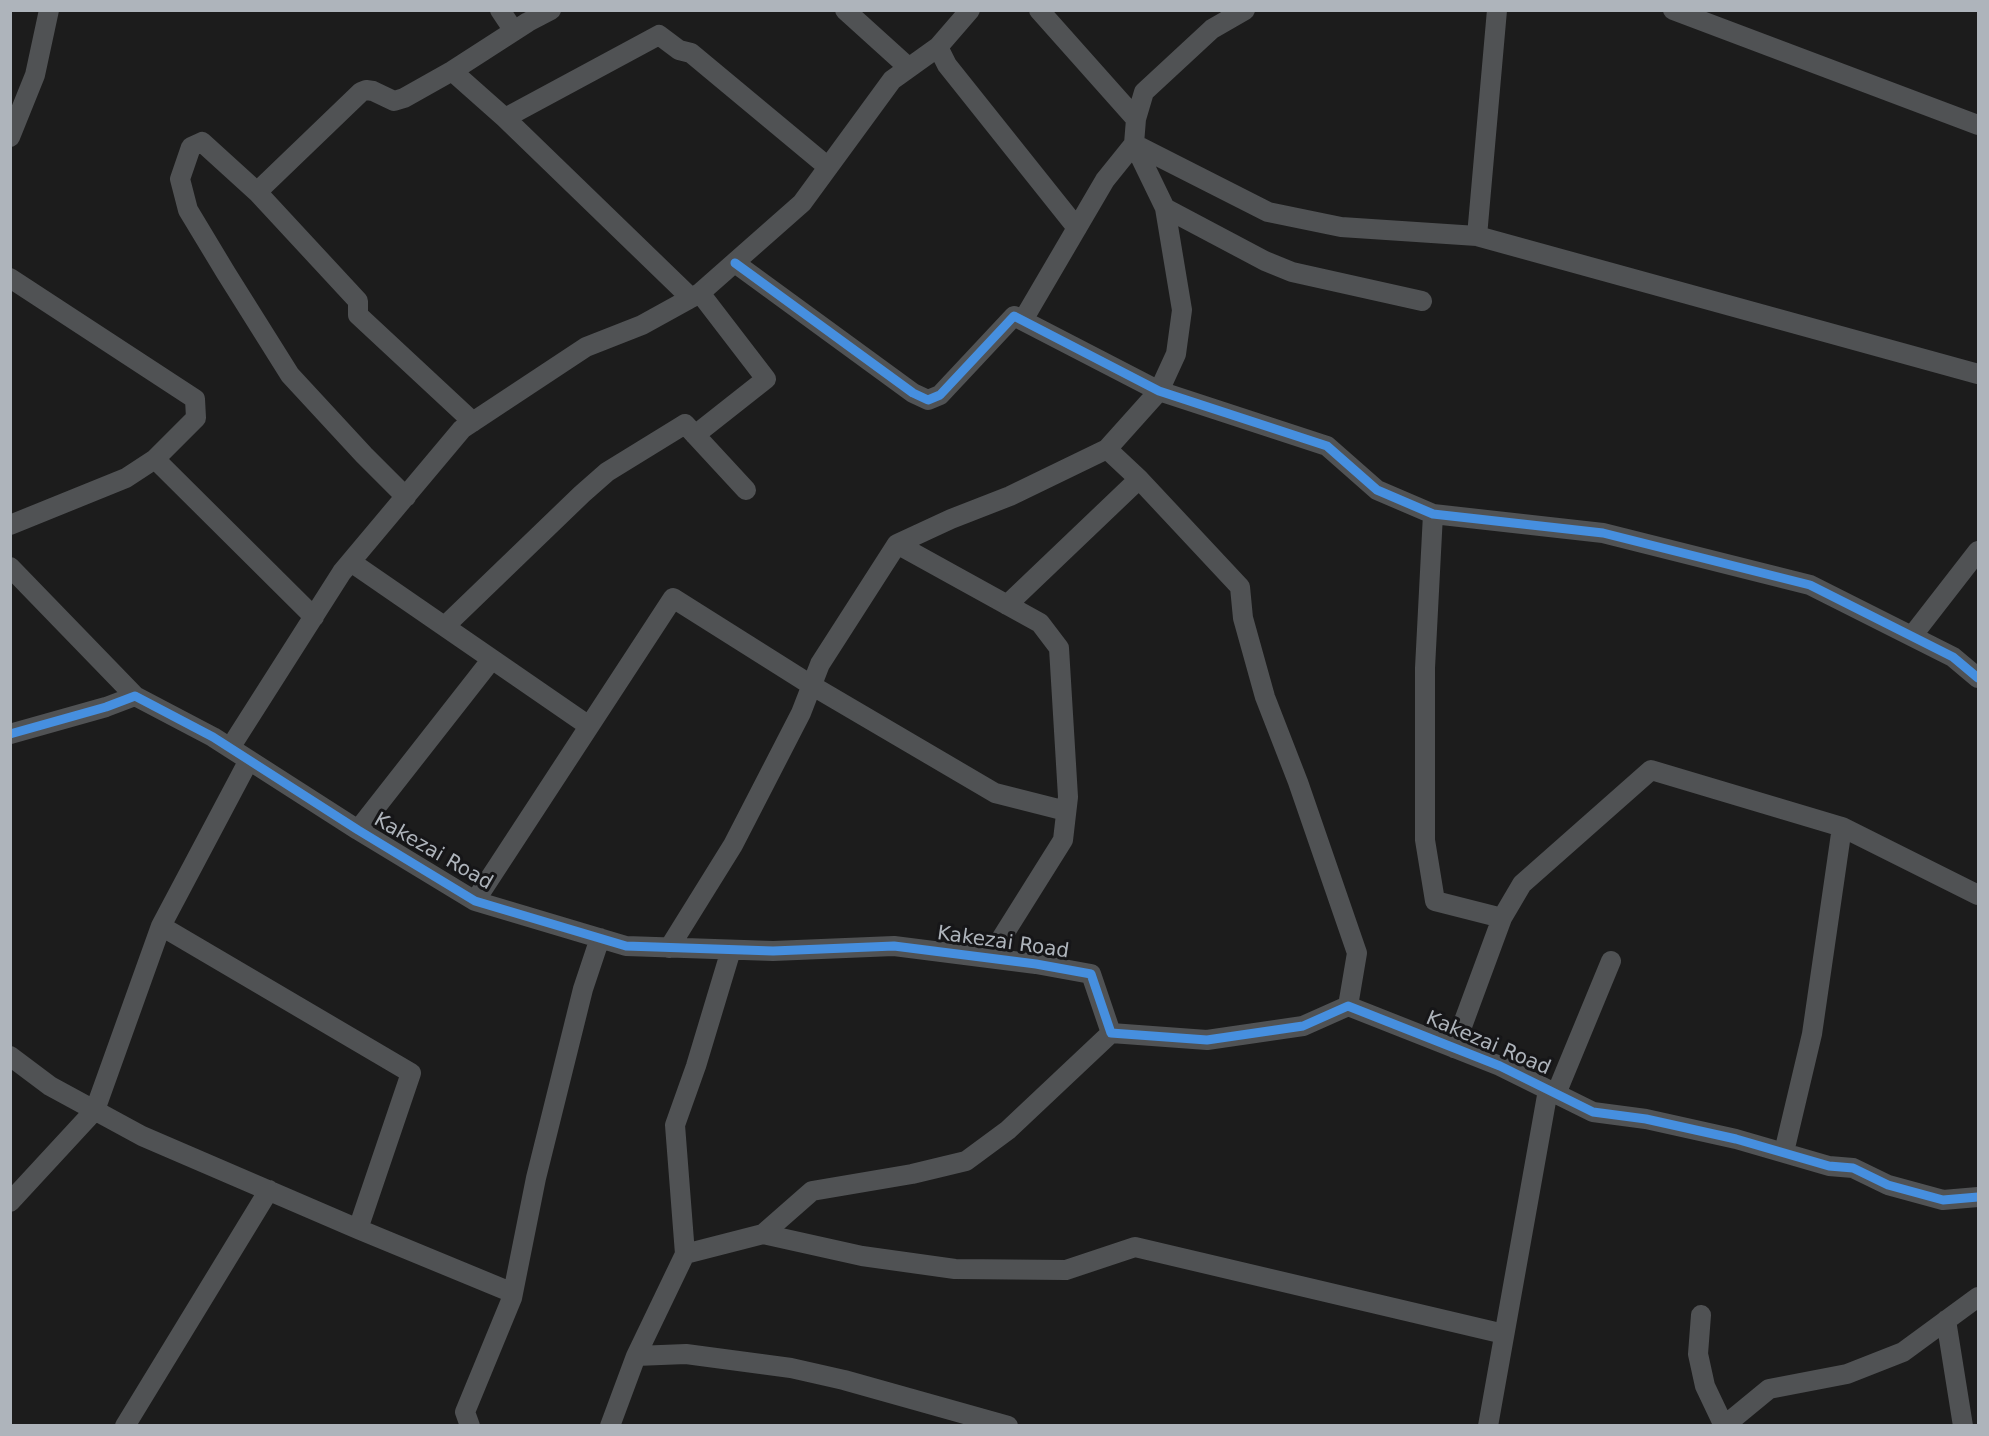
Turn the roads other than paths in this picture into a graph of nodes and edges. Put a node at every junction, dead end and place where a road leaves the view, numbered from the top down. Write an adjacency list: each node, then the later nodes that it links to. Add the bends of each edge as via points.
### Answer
1 (49, 10): 17 (street, via 35,75)
2 (500, 10): 10 (street)
3 (551, 10): 10 (street)
4 (846, 10): 12 (street)
5 (970, 10): 11 (street)
6 (1039, 10): 15 (street)
7 (1245, 10): 15 (street, via 1212,29 1144,92)
8 (1497, 10): 23 (street)
9 (1673, 10): 16 (street)
10 (514, 31): 13 (street)
11 (938, 47): 12 (street); 22 (street, via 947,65)
12 (908, 67): 19 (street, via 892,80)
13 (452, 71): 14 (street); 20 (street, via 404,98 394,100 373,91 361,92)
14 (505, 118): 19 (street, via 659,35 679,50 691,53); 26 (street)
15 (1136, 119): 18 (street)
16 (1978, 125)
17 (10, 136)
18 (1134, 144): 21 (street); 22 (street, via 1105,180); 23 (street, via 1268,212 1341,227)
19 (828, 167): 24 (street, via 802,203)
20 (257, 192): 31 (street, via 358,301 358,315); 37 (street, via 202,142 191,147 180,179 189,210 226,273 290,375)
21 (1165, 208): 27 (street, via 1292,272); 30 (street, via 1182,310 1176,354)
22 (1077, 228): 28 (street)
23 (1477, 236): 29 (street)
24 (735, 263): 26 (street); 28 (street, via 928,400 940,395 1014,316)
25 (10, 278): 34 (street, via 195,399 196,418)
26 (696, 296): 31 (street, via 642,325 586,347); 32 (street, via 766,379)
27 (1422, 302)
28 (1023, 320): 30 (street)
29 (1978, 374)
30 (1159, 391): 33 (street); 38 (street, via 1327,446 1377,490)
31 (473, 422): 37 (street, via 462,429)
32 (695, 435): 36 (street); 46 (street, via 685,424 607,472)
33 (1107, 449): 35 (street); 40 (street)
34 (155, 459): 39 (street, via 126,478); 45 (street)
35 (1139, 478): 44 (street); 68 (street, via 1240,587 1243,618 1265,697 1357,953)
36 (746, 490)
37 (406, 497): 42 (street)
38 (1433, 514): 47 (street, via 1603,533 1810,585); 61 (street, via 1425,668 1425,840 1435,901)
39 (10, 525)
40 (897, 544): 44 (street); 50 (street, via 820,664)
41 (1978, 551): 47 (street)
42 (351, 562): 45 (street); 46 (street)
43 (10, 567): 51 (street, Kakezai Road)
44 (1006, 605): 56 (street, via 1040,624 1059,648)
45 (314, 617): 54 (street)
46 (445, 626): 48 (street)
47 (1912, 636): 49 (street, via 1953,657)
48 (492, 659): 52 (street); 58 (street)
49 (1978, 678)
50 (811, 686): 52 (street, via 674,598); 56 (street, via 995,793); 64 (street, via 733,845)
51 (135, 696): 53 (street); 54 (street, Kakezai Road)
52 (589, 726): 60 (street)
53 (10, 734)
54 (230, 748): 55 (street, Kakezai Road)
55 (249, 760): 58 (street, Kakezai Road); 62 (street)
56 (1066, 811): 66 (street, via 1063,840)
57 (1842, 827): 59 (street); 61 (street, via 1651,770 1522,884); 74 (street, via 1812,1034)
58 (358, 830): 60 (street, Kakezai Road)
59 (1978, 895)
60 (475, 901): 63 (street, Kakezai Road)
61 (1502, 918): 70 (street)
62 (161, 926): 73 (street); 78 (street, via 411,1073)
63 (600, 939): 64 (street, Kakezai Road, via 626,946); 81 (street, via 583,989 536,1178)
64 (669, 948): 65 (street, Kakezai Road)
65 (731, 950): 66 (street, Kakezai Road, via 894,946); 80 (street, via 675,1125)
66 (989, 958): 69 (street, Kakezai Road, via 1091,974)
67 (1611, 961): 72 (street)
68 (1348, 1006): 69 (street, via 1303,1026 1207,1040); 70 (street, Kakezai Road)
69 (1111, 1033): 79 (street, via 1008,1130 966,1161 812,1191)
70 (1454, 1048): 72 (street, Kakezai Road)
71 (10, 1056): 73 (street, via 51,1086)
72 (1552, 1092): 74 (street, Kakezai Road, via 1593,1112 1646,1119); 85 (street)
73 (95, 1110): 75 (street, via 142,1136); 77 (street)
74 (1784, 1152): 76 (street, Kakezai Road, via 1829,1166 1852,1168 1888,1185 1943,1200)
75 (269, 1190): 78 (street); 87 (street)
76 (1978, 1197)
77 (10, 1203)
78 (358, 1229): 81 (street)
79 (763, 1234): 80 (street); 85 (street, via 861,1256 955,1269 1066,1270 1135,1247)
80 (685, 1254): 86 (street)
81 (513, 1293): 88 (street, via 465,1412)
82 (1978, 1297): 84 (street)
83 (1701, 1316): 84 (street, via 1698,1354 1705,1386 1724,1425 1769,1389 1847,1374 1903,1352)
84 (1946, 1320): 92 (street)
85 (1504, 1334): 91 (street)
86 (636, 1356): 89 (street); 90 (street, via 686,1354 791,1368)
87 (125, 1425)
88 (470, 1425)
89 (610, 1425)
90 (1008, 1425)
91 (1488, 1425)
92 (1963, 1425)

